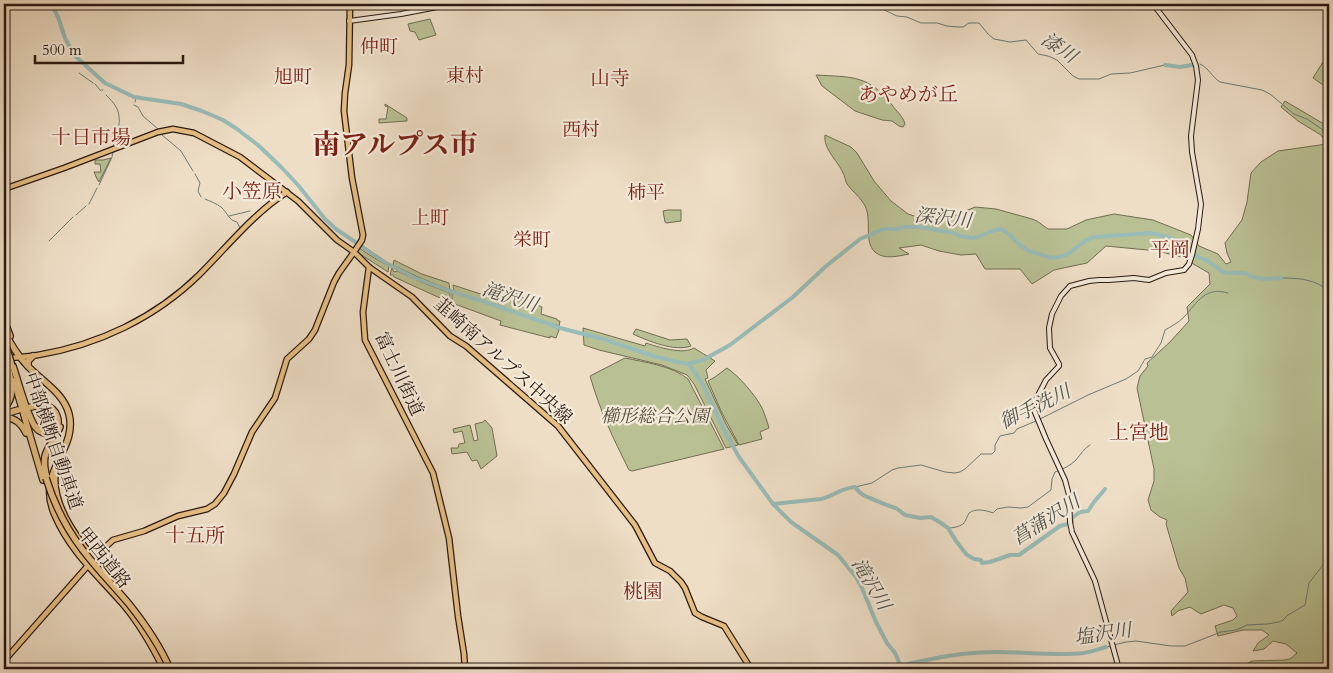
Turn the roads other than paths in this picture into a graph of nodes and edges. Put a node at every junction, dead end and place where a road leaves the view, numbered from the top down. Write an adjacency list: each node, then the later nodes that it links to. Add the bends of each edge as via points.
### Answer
1 (350, 4): 4 (main road)
2 (453, 4): 4 (main road)
3 (1153, 4): 31 (main road, via 1196,66 1198,80 1191,145 1200,204 1192,255 1184,270 1149,280 1099,280 1067,288 1052,314 1049,328 1050,348 1059,364 1034,403 1036,417 1068,490 1070,525 1095,582)
4 (349, 21): 7 (main road, via 344,111 363,236)
5 (4, 189): 6 (main road, via 173,129 194,133 240,157)
6 (287, 192): 7 (main road, via 337,240); 15 (main road, via 263,210 190,284 159,308 93,341)
7 (354, 251): 8 (main road); 25 (main road, via 334,282 309,340 287,359 273,402 252,432 234,474 215,504 113,540)
8 (369, 268): 29 (main road, 富士川街道, via 363,312 365,340 432,473 449,538); 30 (main road, 韮崎南アルプス中央線, via 412,296 450,336 555,422 634,525 654,562 681,582 698,616 724,626)
9 (4, 320): 17 (highway, 甲西道路)
10 (4, 332): 14 (highway, 甲西道路)
11 (4, 339): 13 (highway, 中部横断自動車道, bridge)
12 (4, 344): 18 (highway, 中部横断自動車道, bridge)
13 (6, 349): 18 (highway, 中部横断自動車道, bridge)
14 (16, 351): 16 (highway); 17 (highway, 甲西道路)
15 (33, 356): 17 (main road); 19 (highway, via 28,360)
16 (13, 358): 17 (main road); 18 (main road)
17 (21, 358): 18 (main road); 19 (highway, 甲西道路)
18 (8, 364): 20 (highway, via 12,395); 24 (highway, 中部横断自動車道); 24 (highway, via 34,425 40,431 50,433 58,422 53,410 44,405 30,406 40,403 48,404 60,418 59,429 45,456)
19 (28, 366): 23 (highway, 甲西道路, via 59,394 68,410 69,434)
20 (4, 408)
21 (18, 409): 22 (highway)
22 (4, 414): 24 (highway, via 20,423)
23 (59, 458): 25 (highway, 甲西道路, via 54,476 57,497 70,526); 26 (highway, 甲西道路, via 52,472 50,502 70,543)
24 (44, 479): 28 (highway, 中部横断自動車道, bridge, via 75,540 143,622); 28 (highway, 中部横断自動車道, bridge, via 56,514 72,541 137,620)
25 (94, 559): 26 (main road); 28 (highway, 甲西道路, via 154,634)
26 (88, 566): 27 (main road); 28 (highway, 甲西道路, via 130,614)
27 (4, 662)
28 (168, 669)
29 (465, 669)
30 (751, 669)
31 (1119, 669)

